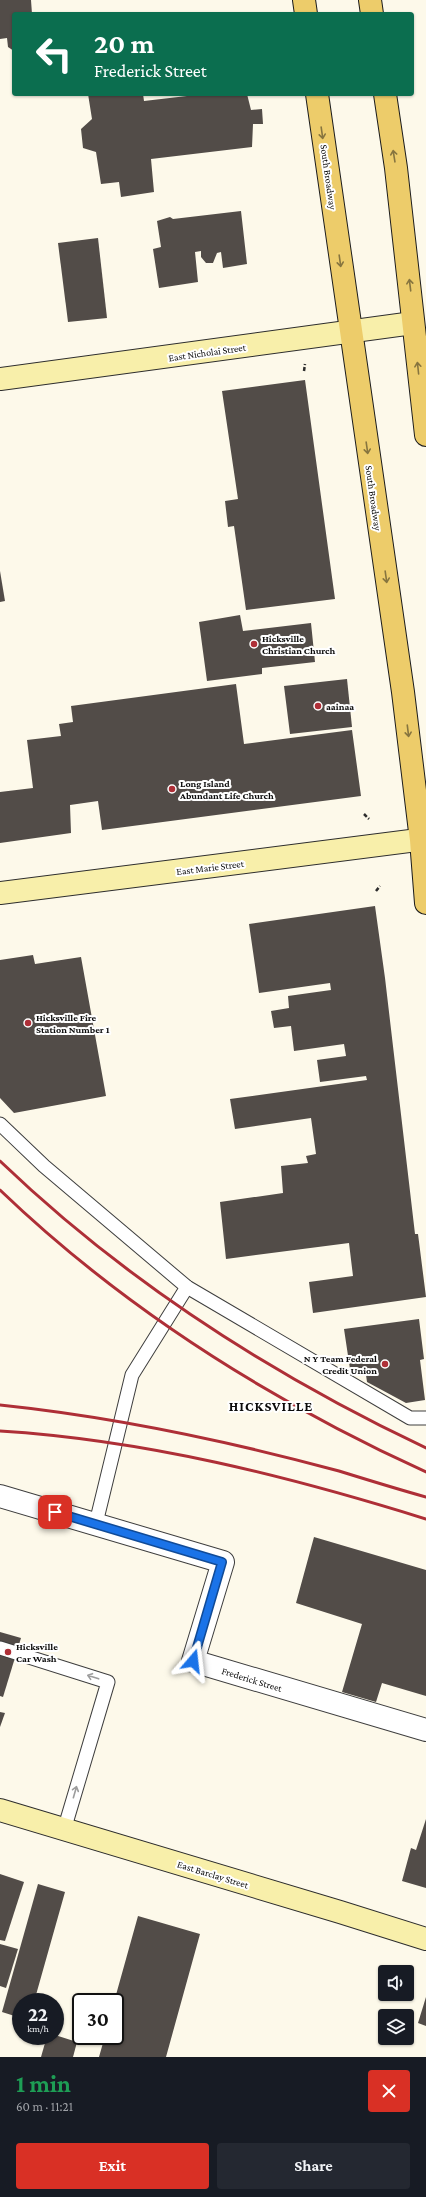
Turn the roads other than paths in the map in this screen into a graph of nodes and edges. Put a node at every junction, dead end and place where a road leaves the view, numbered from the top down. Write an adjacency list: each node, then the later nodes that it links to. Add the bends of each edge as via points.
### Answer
1 (304, 0): 3 (main road)
2 (370, 0): 4 (main road)
3 (306, 12)
4 (372, 12)
5 (317, 96): 8 (main road, South Broadway, one-way to 8)
6 (385, 96): 7 (main road, one-way to 6)
7 (420, 323): 8 (main road, East Nicholai Street); 10 (main road, one-way to 7)
8 (350, 333): 9 (main road, East Nicholai Street); 11 (main road, South Broadway, one-way to 11)
9 (0, 379)
10 (426, 435)
11 (423, 839): 12 (main road, East Marie Street); 13 (main road, South Broadway)
12 (0, 893)
13 (426, 903)
14 (0, 1124): 15 (lane, via 44,1166)
15 (187, 1287): 16 (lane, via 410,1418); 18 (lane, via 132,1375)
16 (426, 1418)
17 (0, 1496): 18 (street, Frederick Street)
18 (96, 1523): 20 (street, Frederick Street, via 222,1562 193,1661)
19 (0, 1648): 22 (lane, one-way to 19, via 108,1682)
20 (426, 1730)
21 (0, 1810): 22 (main road, East Barclay Street)
22 (64, 1830): 23 (main road, East Barclay Street)
23 (426, 1940)

